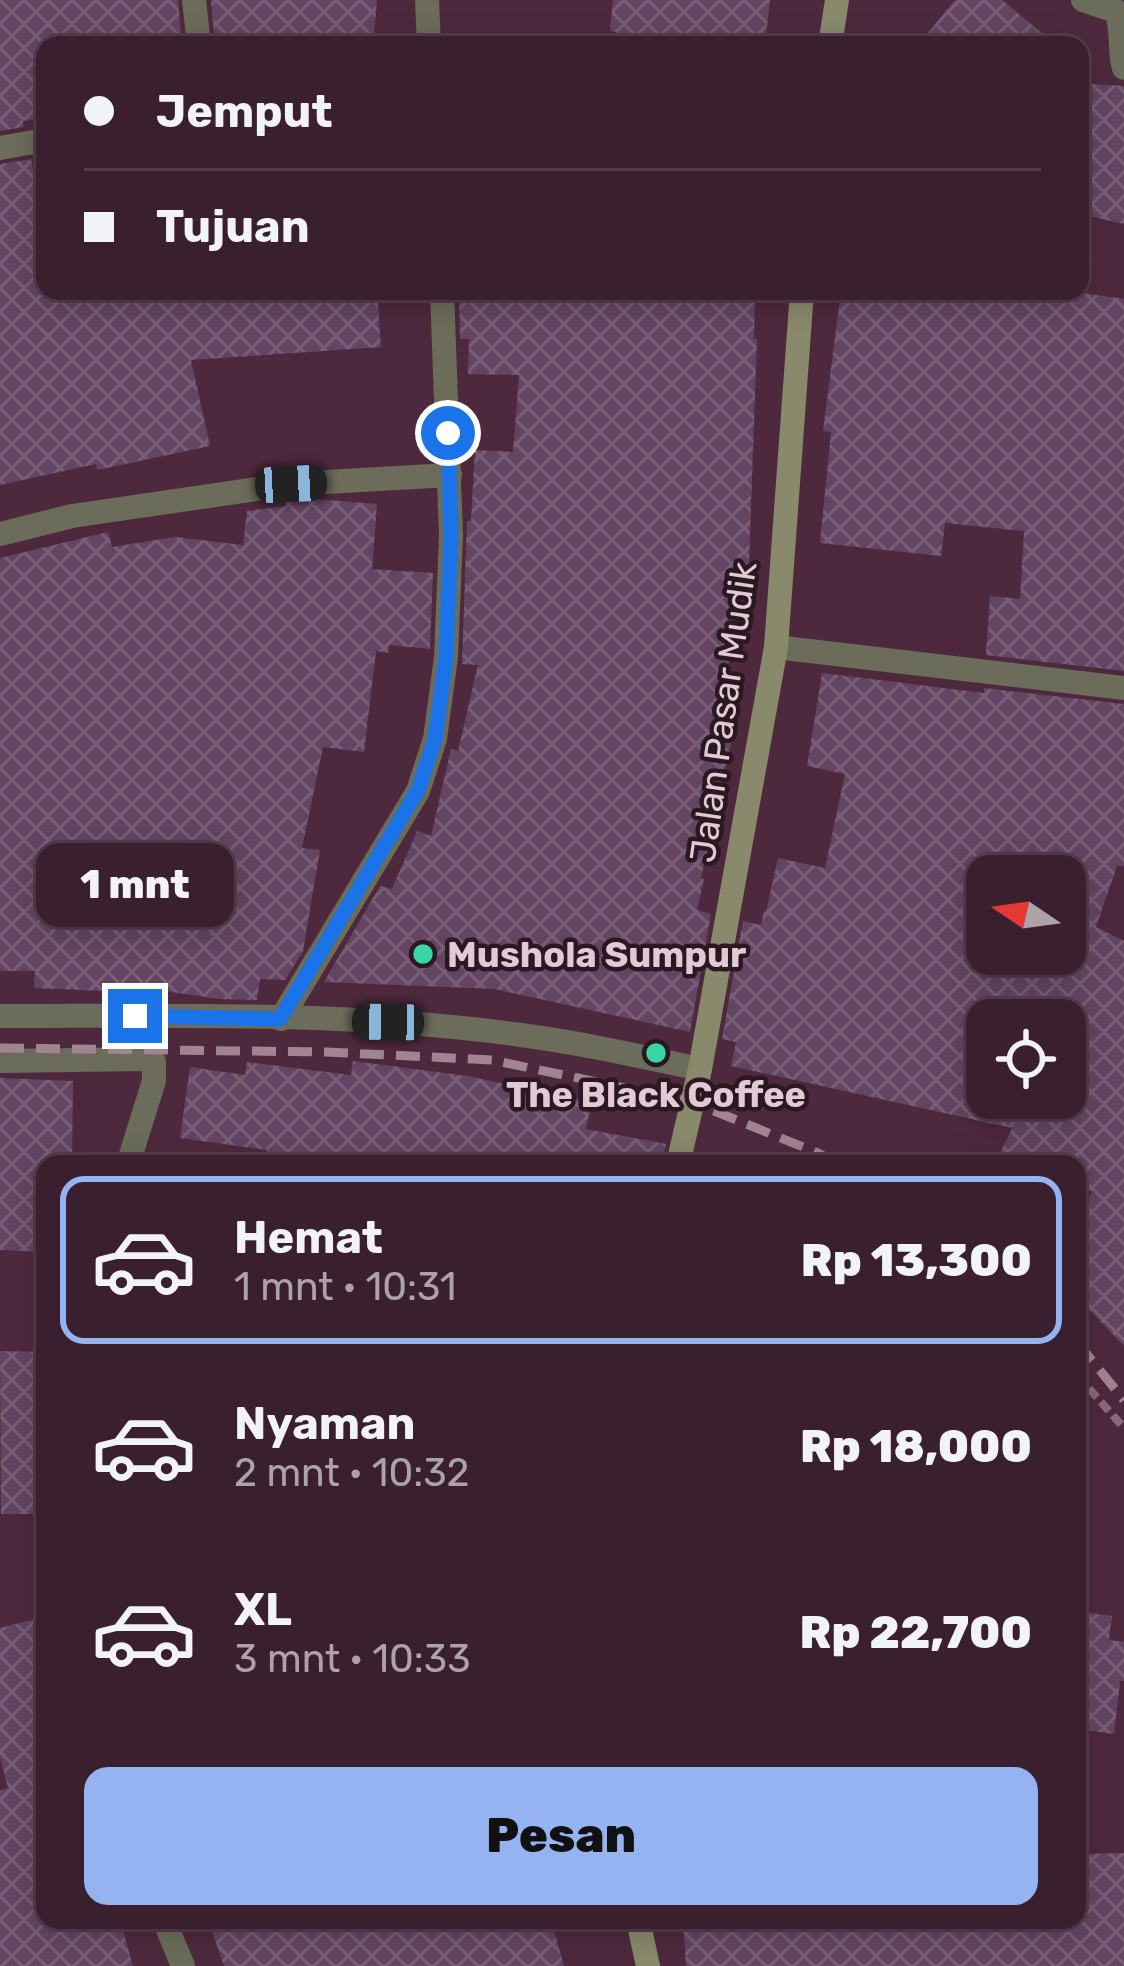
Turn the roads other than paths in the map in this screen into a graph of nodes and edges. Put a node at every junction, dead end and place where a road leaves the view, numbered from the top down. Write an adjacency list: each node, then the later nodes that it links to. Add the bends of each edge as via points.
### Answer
1 (194, 0): 5 (street)
2 (427, 0): 6 (street)
3 (837, 0): 7 (main road)
4 (1083, 0): 8 (street, via 1116,10)
5 (198, 36)
6 (429, 36)
7 (831, 36)
8 (1124, 68)
9 (36, 142): 10 (street)
10 (0, 148)
11 (442, 300): 13 (street)
12 (801, 300): 15 (main road, Jalan Pasar Mudik)
13 (450, 476): 14 (street, via 291,484); 18 (street, via 446,657 423,778)
14 (0, 534)
15 (776, 646): 16 (street); 20 (main road, Jalan Pasar Mudik)
16 (1124, 688)
17 (0, 1016): 18 (street)
18 (280, 1019): 20 (street, via 519,1034)
19 (0, 1061): 21 (street, via 154,1062)
20 (700, 1069): 22 (main road, Jalan Pasar Mudik)
21 (131, 1155)
22 (680, 1155)
23 (168, 1929): 25 (street)
24 (640, 1929): 26 (main road)
25 (183, 1966)
26 (647, 1966)

